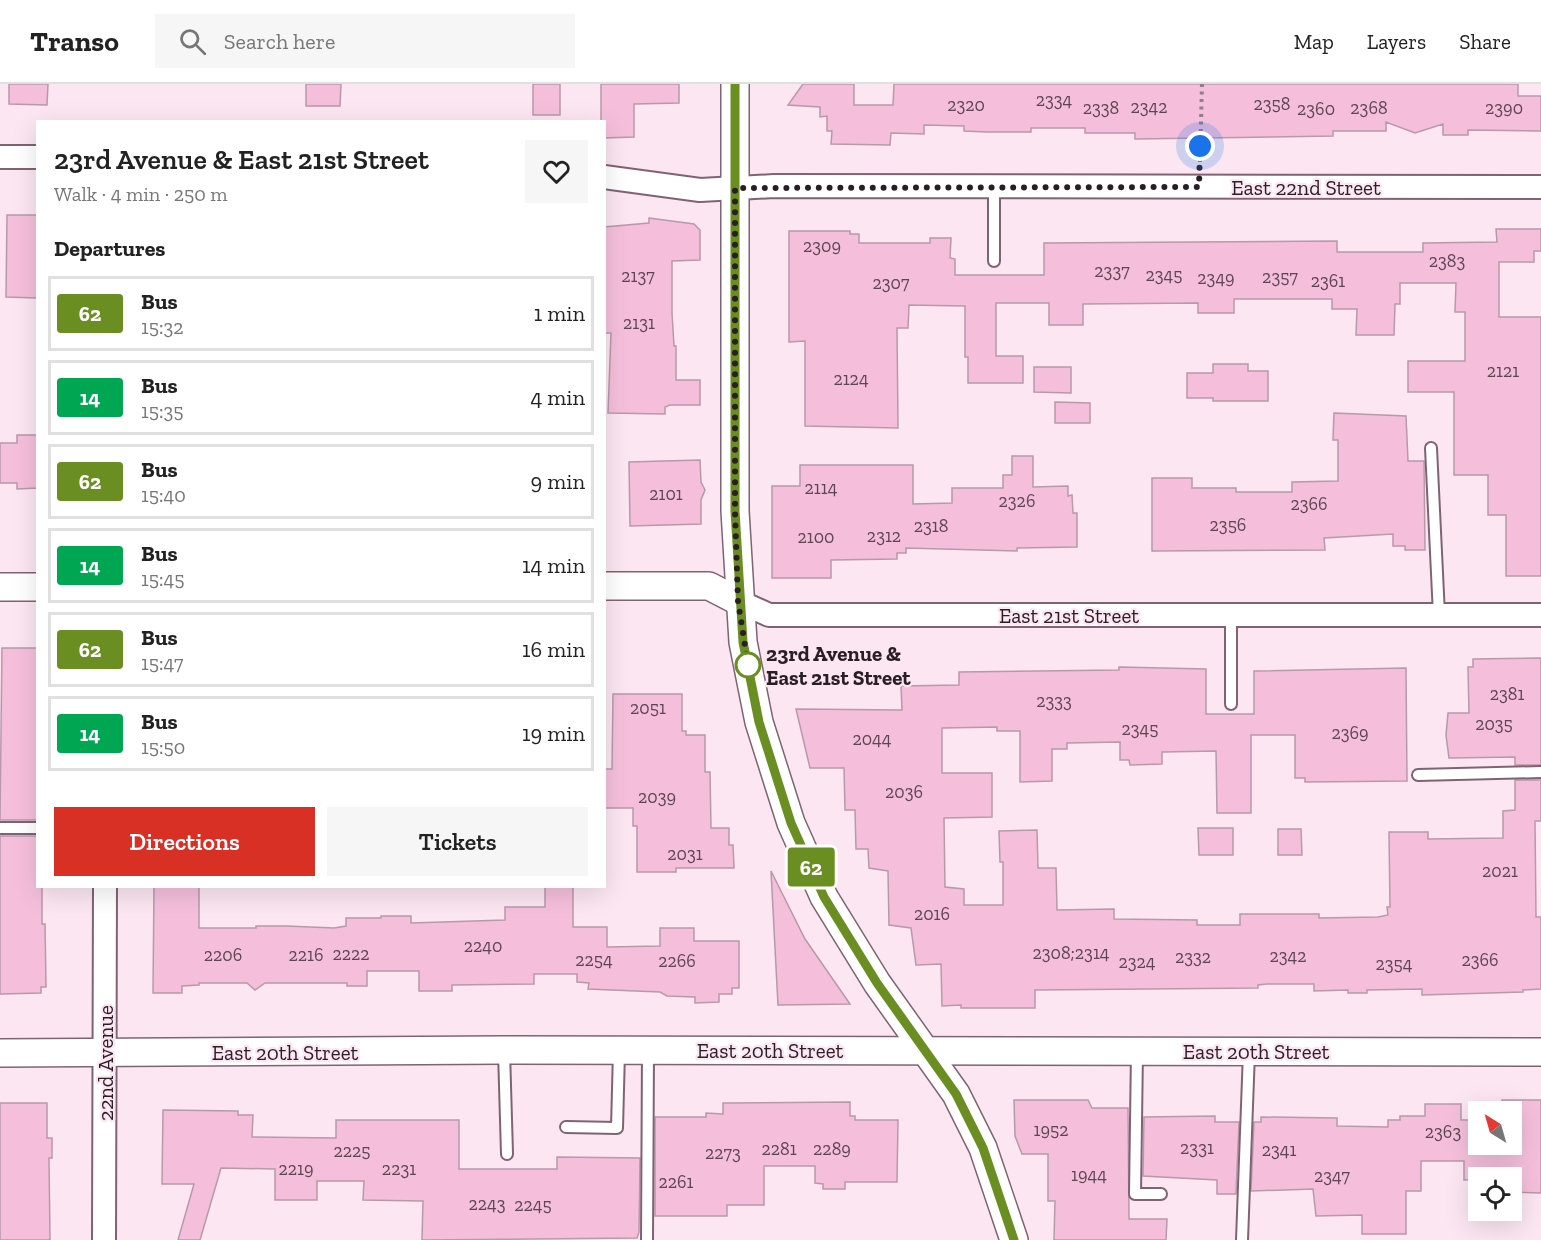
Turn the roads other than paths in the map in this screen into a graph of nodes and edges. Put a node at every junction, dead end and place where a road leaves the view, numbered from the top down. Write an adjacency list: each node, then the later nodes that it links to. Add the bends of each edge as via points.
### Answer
1 (735, 84): 7 (street)
2 (0, 157): 3 (street)
3 (36, 157)
4 (606, 177): 7 (street, East 22nd Street, via 700,190)
5 (994, 186): 6 (street, East 22nd Street); 7 (street, East 22nd Street); 8 (lane)
6 (1541, 187)
7 (735, 188): 13 (street)
8 (994, 261)
9 (1431, 448): 15 (lane)
10 (606, 586): 13 (street, East 21st Street, via 709,586)
11 (0, 587): 12 (street)
12 (36, 587)
13 (738, 601): 14 (street, East 21st Street, via 769,615); 26 (street, via 759,722 791,823 824,897 877,983)
14 (1232, 615): 15 (street, East 21st Street); 17 (lane)
15 (1439, 615): 16 (street, East 21st Street)
16 (1541, 615)
17 (1231, 704)
18 (1541, 772): 19 (lane)
19 (1418, 775)
20 (0, 828): 21 (lane)
21 (36, 828)
22 (105, 888): 31 (street, 22nd Avenue)
23 (504, 1050): 24 (street, East 20th Street); 31 (street, East 20th Street); 33 (lane)
24 (619, 1050): 25 (street, East 20th Street); 32 (lane, via 617,1128)
25 (648, 1050): 26 (street, East 20th Street); 36 (lane)
26 (927, 1050): 27 (street, East 20th Street); 37 (street, via 956,1094 983,1148)
27 (1137, 1051): 28 (street, East 20th Street); 34 (lane, via 1135,1194)
28 (1250, 1051): 29 (street, East 20th Street); 38 (lane)
29 (1541, 1052)
30 (0, 1053): 31 (street, East 20th Street)
31 (106, 1054): 35 (street, 22nd Avenue)
32 (566, 1127)
33 (507, 1154)
34 (1161, 1194)
35 (104, 1240)
36 (647, 1240)
37 (1014, 1240)
38 (1242, 1240)

